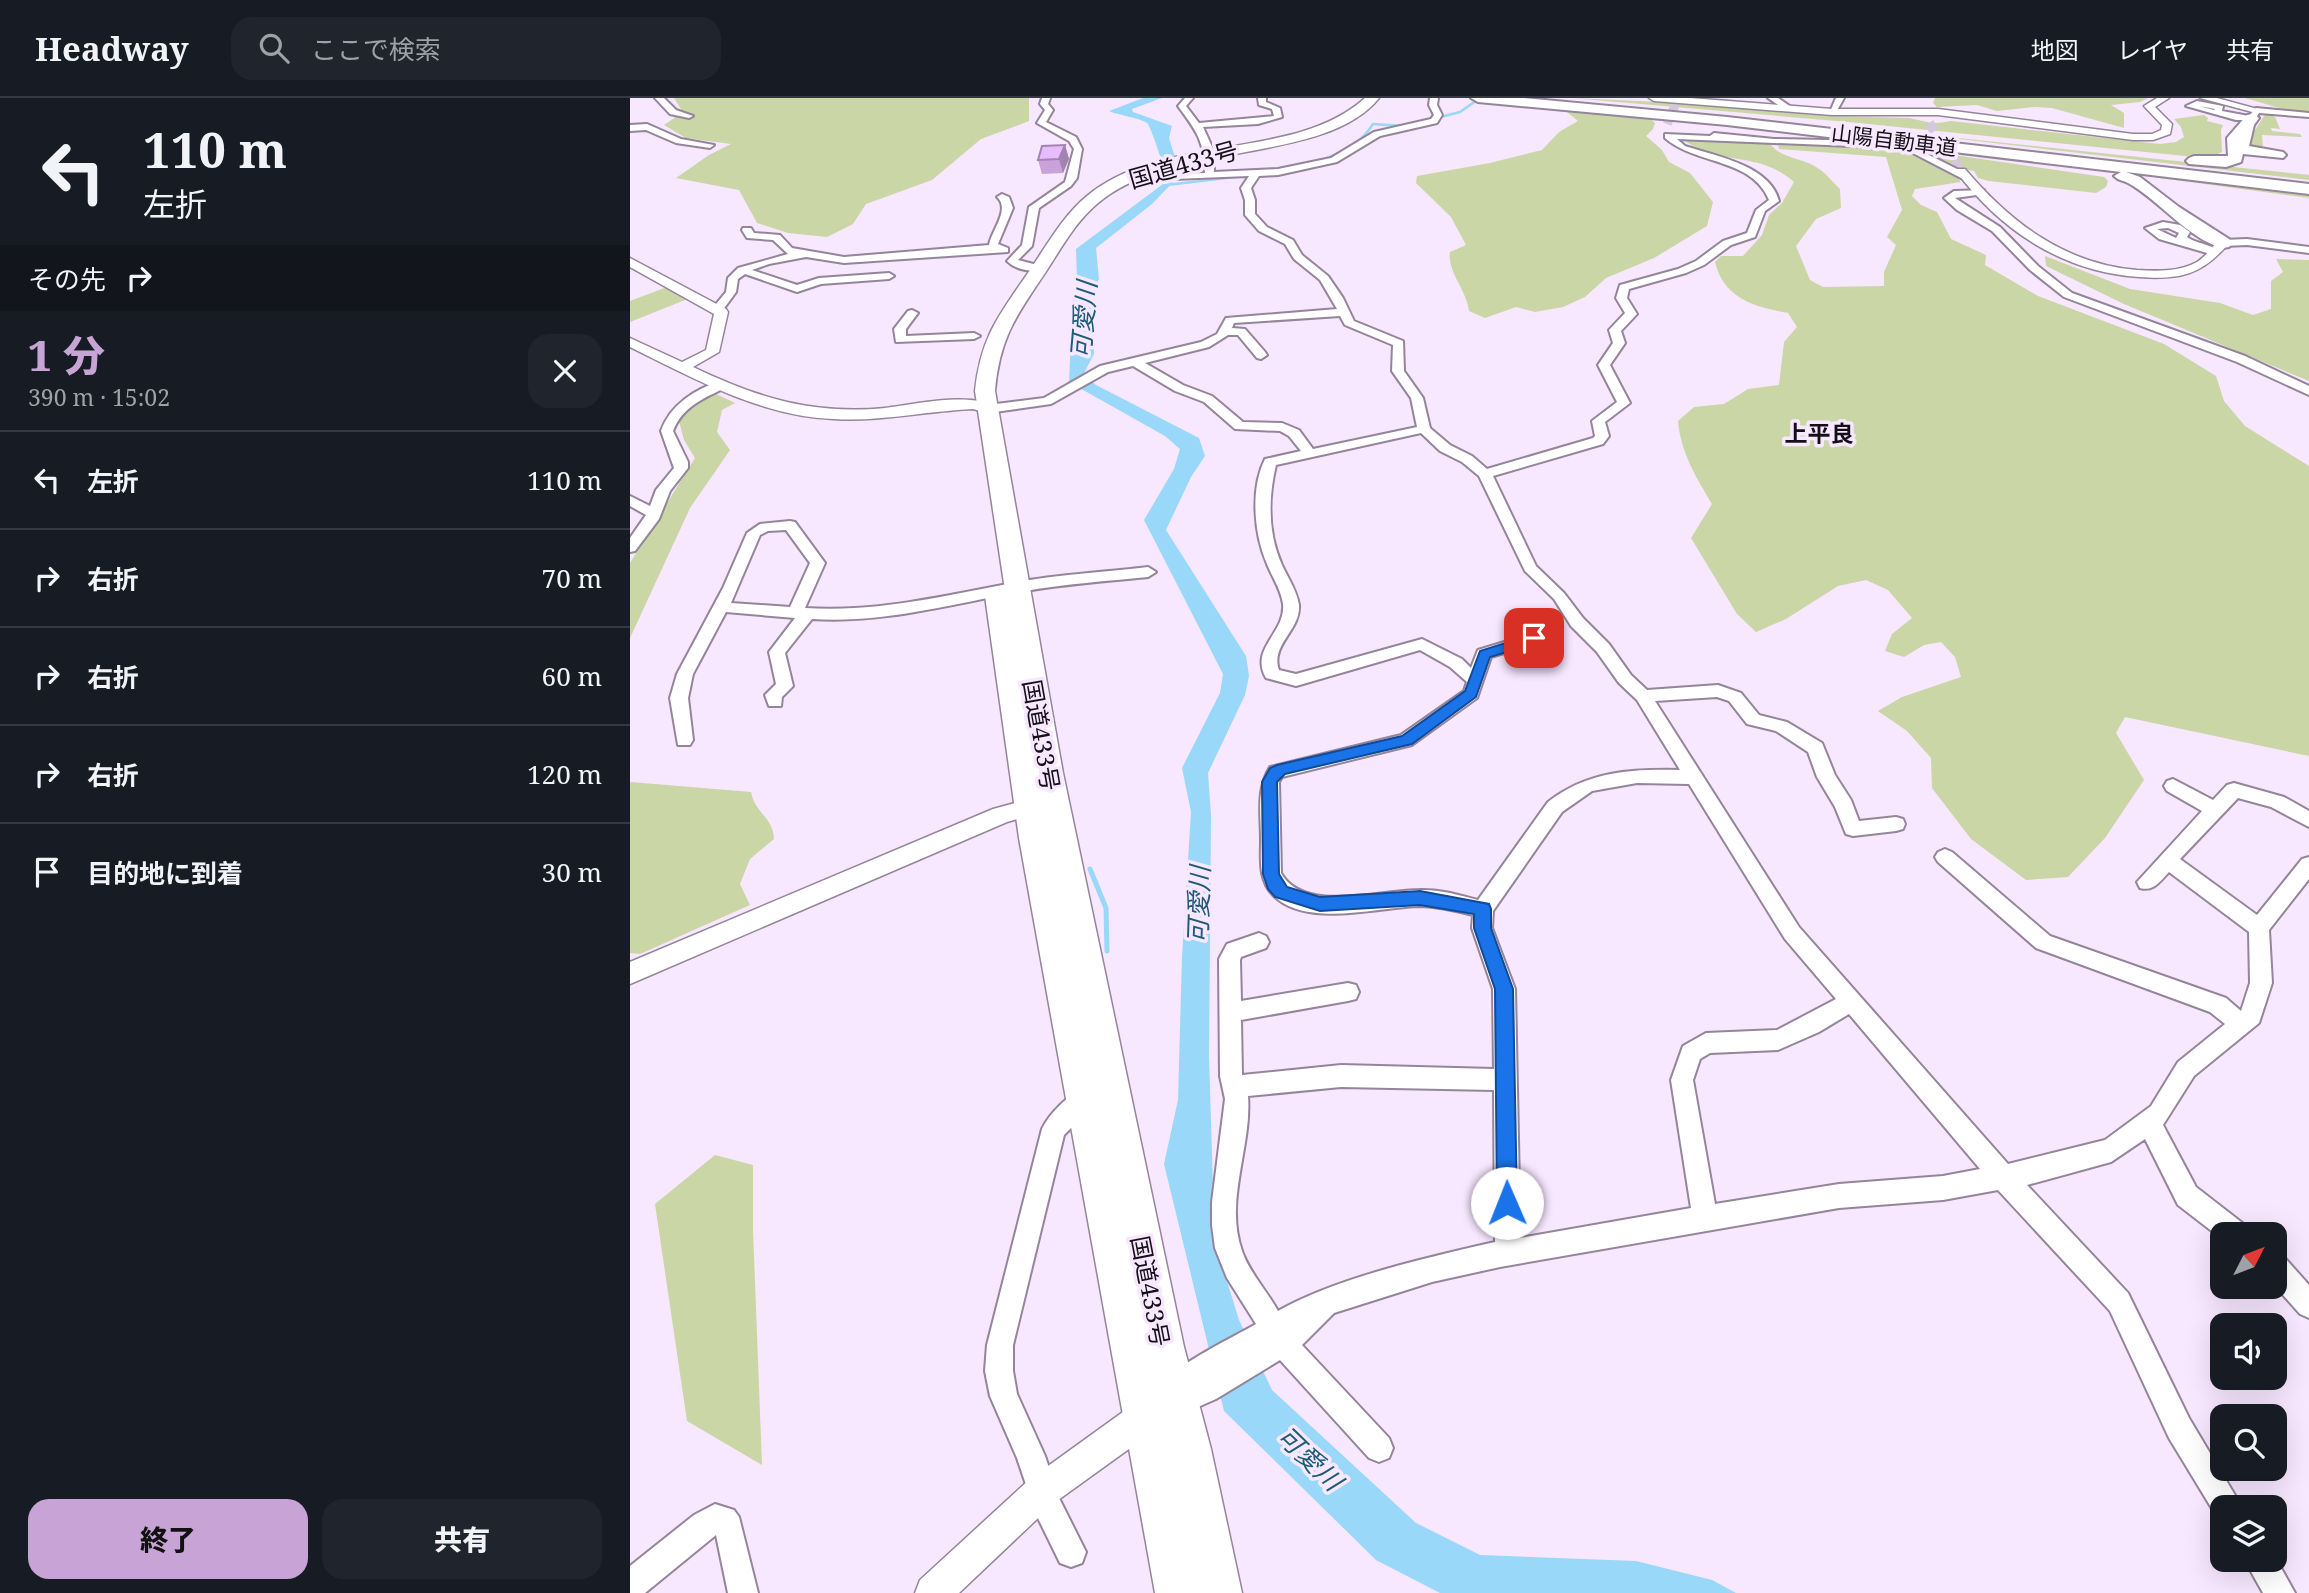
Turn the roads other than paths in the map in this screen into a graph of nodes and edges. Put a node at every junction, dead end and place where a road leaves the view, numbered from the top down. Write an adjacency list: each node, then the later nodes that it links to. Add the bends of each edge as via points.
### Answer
1 (659, 98): 23 (street, via 673,111)
2 (1046, 98): 47 (street, via 1049,110 1041,123 1076,142 1077,160 1068,184)
3 (1189, 98): 27 (street, via 1182,106)
4 (1262, 98): 27 (street, via 1262,103 1276,108 1278,117)
5 (1363, 98): 31 (highway, 国道433号, via 1348,111 1313,127)
6 (1373, 98): 31 (highway, 国道433号, via 1356,113 1318,129)
7 (1434, 98): 37 (street, via 1438,117 1431,123 1377,134 1334,159)
8 (1478, 98): 24 (highway, 山陽自動車道)
9 (1536, 98): 16 (highway, 山陽自動車道)
10 (1662, 98): 15 (street); 16 (street)
11 (1772, 98): 17 (street)
12 (1840, 98): 18 (street)
13 (2164, 98): 19 (street, via 2149,106 2168,129 2145,137)
14 (2205, 98): 20 (street)
15 (1676, 101): 17 (street)
16 (1651, 103): 33 (highway); 41 (highway, 山陽自動車道)
17 (1790, 109): 18 (street)
18 (1832, 111): 19 (street)
19 (1925, 111): 25 (street)
20 (2254, 114): 21 (street); 22 (street); 32 (highway, via 2241,139 2242,149); 33 (highway, via 2234,138 2236,159)
21 (2222, 115)
22 (2309, 115)
23 (690, 116)
24 (1727, 121): 39 (highway); 43 (highway, 山陽自動車道)
25 (1930, 122)
26 (1667, 124): 29 (street, via 1669,130)
27 (1198, 127): 31 (street)
28 (630, 128): 30 (street, via 647,127 679,141)
29 (1725, 137): 38 (street, via 1775,146 1876,144 1909,148); 74 (street, via 1668,136 1682,148 1753,173 1773,196 1751,235 1727,243 1682,271 1624,287 1621,298 1631,314 1615,330 1619,343 1604,365 1624,403 1598,421 1602,436 1598,441)
30 (710, 145)
31 (1209, 151): 34 (highway, 国道433号); 36 (street)
32 (2278, 155)
33 (2194, 161): 35 (highway)
34 (1162, 168): 36 (street, via 1187,175); 55 (highway, 国道433号, via 1126,179 1087,204); 55 (highway, 国道433号, via 1116,178 1082,199)
35 (2262, 168)
36 (1210, 174): 37 (street)
37 (1255, 174): 61 (street, via 1246,188 1250,215 1263,229 1289,242 1298,257 1324,278)
38 (1963, 174): 44 (street)
39 (2122, 176): 40 (highway); 51 (highway, via 2134,180)
40 (2161, 181): 42 (highway); 51 (highway, via 2149,184)
41 (2309, 184)
42 (2194, 187)
43 (2309, 189)
44 (1981, 192): 51 (street, via 2007,220 2046,248 2104,269 2140,274 2177,272 2205,262); 70 (street, via 1950,198 1996,229 2068,295 2265,368)
45 (1036, 196): 47 (street)
46 (1002, 197): 50 (street, via 1008,208)
47 (1034, 207): 55 (street)
48 (747, 230): 53 (street, via 751,236 776,237 789,251)
49 (2187, 242): 51 (street)
50 (995, 248): 54 (street); 55 (street)
51 (2219, 248): 52 (street, via 2247,242)
52 (2309, 250)
53 (804, 255): 54 (street, via 844,260); 57 (street)
54 (882, 257): 59 (street)
55 (1030, 261): 71 (highway, 国道433号, via 982,335 970,379)
56 (630, 262): 60 (street)
57 (743, 270): 59 (street, via 797,289 820,276); 60 (street, via 733,278 731,292)
58 (888, 276): 59 (street)
59 (876, 277)
60 (718, 309): 68 (street, via 712,352)
61 (1343, 312): 63 (street); 72 (street, via 1349,323 1399,343 1398,371 1417,394)
62 (912, 313): 64 (street, via 900,329 900,340)
63 (1225, 323): 66 (street, via 1241,331); 67 (street, via 1205,345)
64 (974, 336)
65 (630, 342): 68 (street)
66 (1261, 355)
67 (1135, 362): 71 (street, via 1090,376 1046,401); 73 (street, via 1208,399 1240,426 1278,426 1293,432)
68 (682, 367): 69 (street)
69 (721, 385): 71 (street, via 765,404 818,414); 76 (street, via 691,401 669,424 667,431 681,468 663,491)
70 (2309, 391)
71 (972, 404): 79 (highway, 国道433号)
72 (1424, 429): 73 (street); 74 (street)
73 (1309, 453): 83 (street, via 1269,465 1265,536 1291,611 1268,655 1270,673 1296,680 1422,644 1456,663)
74 (1485, 474): 84 (street, via 1530,568)
75 (630, 500): 76 (street)
76 (654, 514): 77 (street)
77 (630, 548)
78 (1148, 572): 79 (street)
79 (1007, 590): 81 (street, via 852,615); 89 (highway, 国道433号)
80 (721, 607): 81 (street); 81 (street, via 756,531 788,524 818,563); 86 (street, via 681,686)
81 (801, 614): 85 (street, via 777,652 785,686 773,695)
82 (1534, 638): 83 (street, via 1484,654)
83 (1476, 681): 97 (street, via 1471,694 1406,740 1276,772 1270,782 1271,874 1281,892 1316,904 1420,898)
84 (1643, 696): 87 (street); 92 (street, via 1718,691 1735,697 1753,720 1781,726 1816,748 1853,829)
85 (775, 702)
86 (684, 740)
87 (1693, 777): 97 (street, via 1605,778 1568,794); 102 (street, via 1792,933)
88 (2173, 786): 90 (street)
89 (1042, 803): 100 (street, via 1001,815); 107 (highway, 国道433号); 116 (highway, 国道433号, via 1162,1347)
90 (2215, 810): 91 (street, via 2234,790 2277,802); 94 (street)
91 (2309, 820)
92 (1896, 824)
93 (1945, 857): 104 (street, via 2043,942 2218,1005)
94 (2168, 861): 96 (street); 98 (street)
95 (2309, 865): 98 (street)
96 (2147, 882)
97 (1483, 909): 105 (street, via 1482,928 1504,989)
98 (2259, 928): 104 (street, via 2261,984 2251,1016)
99 (1259, 942): 103 (street, via 1230,954)
100 (630, 974)
101 (1348, 992): 103 (street)
102 (1851, 1002): 109 (street); 110 (street, via 1778,1040 1706,1043 1691,1053 1682,1080)
103 (1230, 1012): 106 (street)
104 (2242, 1024): 108 (street, via 2186,1069 2160,1114)
105 (1505, 1080): 106 (street, via 1341,1076); 112 (street)
106 (1233, 1087): 115 (street, via 1237,1099 1224,1225 1236,1269 1258,1302)
107 (1084, 1099): 116 (highway, 国道433号); 118 (street, via 1053,1132 1000,1345 1004,1395)
108 (2148, 1122): 109 (street, via 2110,1150); 111 (street, via 2188,1196)
109 (2003, 1177): 110 (street, via 1943,1188 1839,1196); 119 (street, via 2119,1302 2179,1428)
110 (1705, 1218): 112 (street)
111 (2221, 1222)
112 (1507, 1252): 115 (street, via 1334,1300 1312,1314 1300,1331)
113 (2287, 1280): 114 (street)
114 (2309, 1305)
115 (1270, 1340): 116 (street); 117 (street)
116 (1181, 1394): 118 (street); 125 (highway, 国道433号); 126 (highway, 国道433号)
117 (1379, 1448)
118 (1042, 1492): 120 (street); 124 (street)
119 (2220, 1495)
120 (1071, 1552)
121 (2267, 1572): 127 (street)
122 (630, 1586): 123 (street, via 715,1519 724,1520 729,1528)
123 (743, 1593)
124 (933, 1593)
125 (1180, 1593)
126 (1217, 1593)
127 (2280, 1593)

